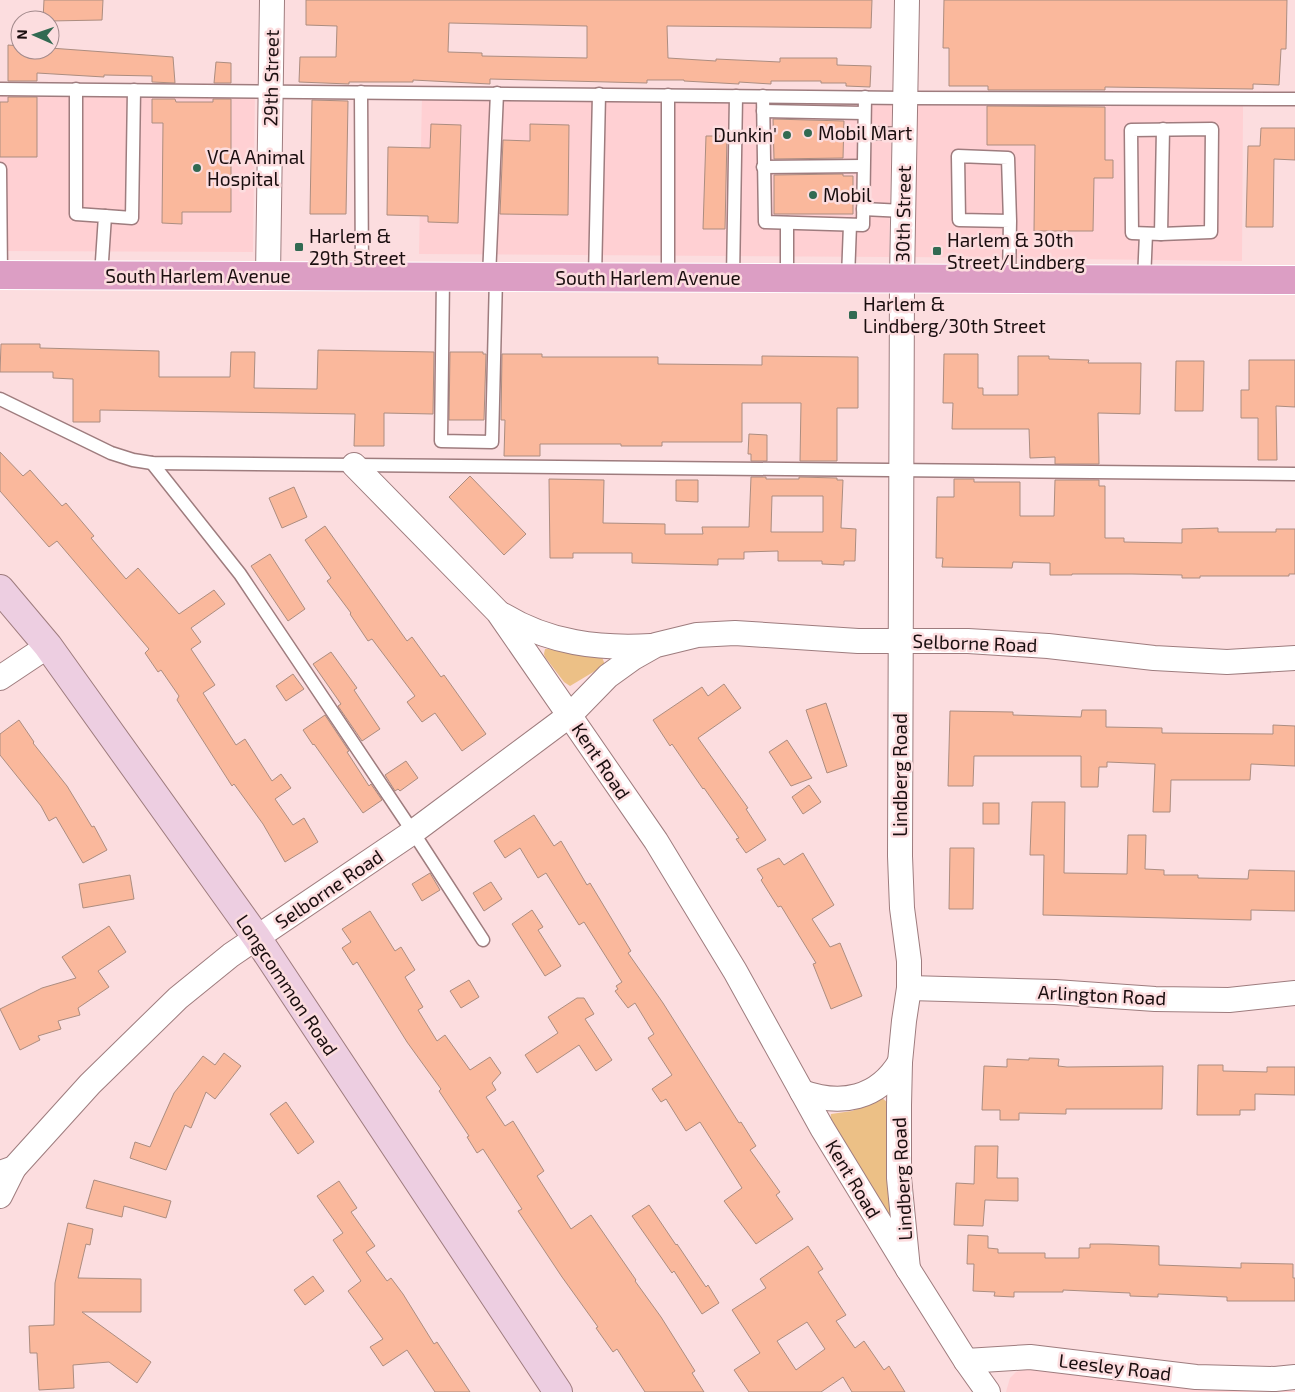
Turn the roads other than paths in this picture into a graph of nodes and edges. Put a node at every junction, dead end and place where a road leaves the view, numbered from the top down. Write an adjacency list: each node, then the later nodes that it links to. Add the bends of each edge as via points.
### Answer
1 (272, 0): 6 (street, 29th Street)
2 (907, 0): 14 (street, 30th Street)
3 (0, 88): 4 (lane)
4 (76, 89): 5 (lane); 26 (lane, via 76,214)
5 (134, 90): 6 (lane); 26 (lane, via 132,218)
6 (271, 91): 7 (lane); 34 (street, 29th Street)
7 (360, 92): 8 (lane); 35 (lane)
8 (497, 93): 9 (lane); 37 (lane)
9 (599, 94): 10 (lane); 38 (lane)
10 (668, 95): 11 (lane); 39 (lane)
11 (736, 96): 12 (lane); 40 (lane)
12 (763, 96): 13 (lane); 16 (lane)
13 (865, 97): 14 (lane); 17 (lane)
14 (905, 98): 15 (lane); 20 (street, 30th Street)
15 (1295, 99)
16 (763, 111): 17 (lane); 22 (lane)
17 (864, 113): 19 (lane)
18 (1163, 129): 30 (lane, via 1131,130 1132,233); 31 (lane); 31 (lane, via 1212,129 1211,232)
19 (864, 133): 20 (lane); 21 (lane)
20 (905, 134): 25 (street, 30th Street)
21 (863, 166): 22 (lane, via 830,171); 24 (lane)
22 (763, 167): 28 (lane, via 765,222)
23 (0, 169): 32 (lane)
24 (863, 209): 25 (lane); 29 (lane, via 863,225)
25 (904, 211): 43 (street, 30th Street)
26 (105, 216): 33 (lane)
27 (1010, 221): 27 (lane, via 959,220 958,156 1008,158); 44 (lane)
28 (787, 223): 29 (lane, via 802,219 831,219); 41 (lane)
29 (850, 225): 42 (lane)
30 (1146, 234): 31 (lane); 45 (lane)
31 (1161, 234)
32 (1, 275): 33 (main road, South Harlem Avenue)
33 (101, 276): 34 (main road, South Harlem Avenue)
34 (268, 276): 35 (main road, South Harlem Avenue)
35 (362, 276): 36 (main road, South Harlem Avenue)
36 (443, 277): 37 (main road, South Harlem Avenue); 37 (lane, via 440,441 492,442)
37 (493, 277): 38 (main road, South Harlem Avenue)
38 (595, 278): 39 (main road, South Harlem Avenue)
39 (668, 278): 40 (main road, South Harlem Avenue)
40 (733, 278): 41 (main road, South Harlem Avenue)
41 (788, 278): 42 (main road, South Harlem Avenue)
42 (848, 278): 43 (main road, South Harlem Avenue)
43 (902, 279): 44 (main road, South Harlem Avenue); 50 (street, Lindberg Road)
44 (1009, 279): 45 (main road, South Harlem Avenue)
45 (1144, 280): 46 (main road, South Harlem Avenue)
46 (1295, 280)
47 (0, 399): 48 (lane, via 111,453)
48 (152, 462): 49 (lane); 60 (lane, via 240,574)
49 (354, 465): 50 (lane); 53 (street, Kent Road)
50 (901, 470): 51 (lane); 54 (street, Lindberg Road)
51 (1295, 474)
52 (0, 589): 55 (street, Longcommon Road)
53 (498, 612): 56 (street, Selborne Road, via 520,626 561,640 611,647); 59 (street, Kent Road)
54 (901, 641): 56 (street, Selborne Road, via 735,633 698,635); 57 (street, Selborne Road, via 1018,644 1227,662); 63 (street, Lindberg Road, via 900,856)
55 (48, 646): 58 (street); 61 (street, Longcommon Road)
56 (656, 646): 59 (street, Selborne Road, via 608,676)
57 (1295, 658)
58 (0, 678)
59 (570, 715): 60 (street, Selborne Road); 66 (street, Kent Road, via 656,841 735,971)
60 (413, 832): 61 (street, Selborne Road); 62 (lane)
61 (256, 938): 67 (street, Selborne Road, via 178,998); 72 (street, Longcommon Road)
62 (483, 940)
63 (909, 988): 64 (street, Arlington Road, via 1229,1000); 65 (street, Lindberg Road)
64 (1295, 993)
65 (900, 1062): 66 (street, via 884,1083 858,1096 832,1099); 69 (street, Lindberg Road, via 899,1178)
66 (802, 1092): 69 (street, Kent Road)
67 (7, 1171): 68 (street, Selborne Road)
68 (0, 1196)
69 (908, 1269): 70 (street, Kent Road)
70 (966, 1360): 71 (street, Leesley Road, via 1030,1357 1196,1377); 73 (street, Kent Road)
71 (1295, 1377)
72 (558, 1392)
73 (988, 1392)

